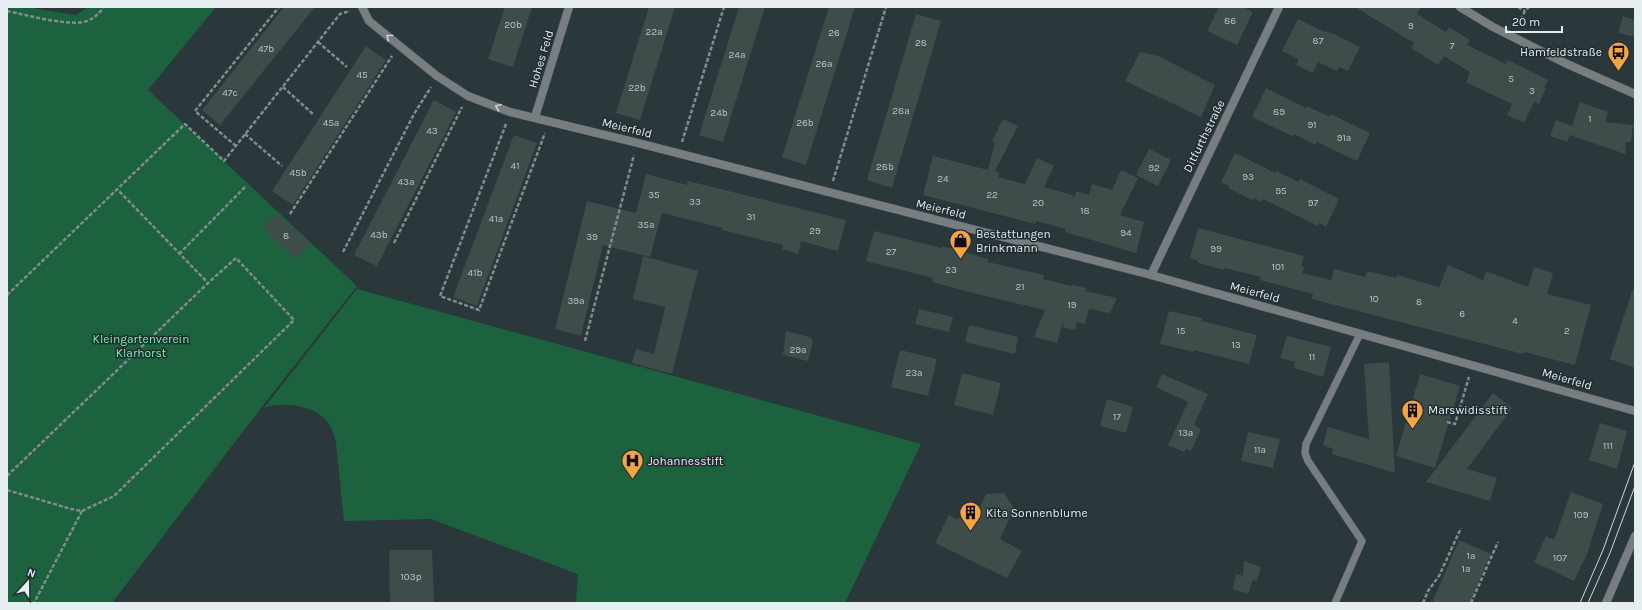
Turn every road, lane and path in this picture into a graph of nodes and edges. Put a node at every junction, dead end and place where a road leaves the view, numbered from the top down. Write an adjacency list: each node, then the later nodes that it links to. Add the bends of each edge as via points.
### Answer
1 (104, 7): 11 (path, via 96,16 86,21 63,22)
2 (279, 7): 27 (path, via 195,111)
3 (362, 7): 14 (path, via 340,14); 15 (street, Meierfeld, one-way to 3, via 369,21)
4 (569, 7): 23 (street, Hohes Feld)
5 (724, 7): 28 (path)
6 (886, 7): 32 (path)
7 (1279, 7): 37 (street, Ditfurthstraße)
8 (1460, 7): 13 (street)
9 (1518, 7): 12 (path)
10 (1530, 7): 12 (path)
11 (7, 11)
12 (1525, 11): 13 (path)
13 (1513, 36): 19 (street)
14 (318, 42): 16 (path); 18 (path)
15 (399, 46): 17 (street, Meierfeld); 33 (path)
16 (347, 66)
17 (438, 76): 20 (street, Meierfeld); 35 (path, via 414,114)
18 (283, 87): 22 (path); 25 (path)
19 (1635, 94)
20 (468, 96): 21 (street, Meierfeld, one-way to 20); 34 (path)
21 (510, 112): 23 (street, Meierfeld); 24 (path, via 440,296 478,310)
22 (314, 115)
23 (535, 118): 24 (street, Meierfeld)
24 (549, 121): 26 (street, Meierfeld)
25 (245, 134): 27 (path); 29 (path)
26 (638, 143): 28 (street, Meierfeld); 41 (path)
27 (236, 146): 31 (path, via 224,161 185,124)
28 (678, 154): 32 (street, Meierfeld)
29 (282, 166)
30 (245, 187): 36 (path)
31 (118, 190): 36 (path); 39 (path)
32 (829, 193): 37 (street, Meierfeld)
33 (290, 214)
34 (394, 243)
35 (343, 252)
36 (179, 254): 38 (path)
37 (1151, 275): 40 (street, Meierfeld)
38 (208, 283): 45 (path); 47 (path, via 236,258 294,320 114,496)
39 (7, 295)
40 (1360, 334): 42 (street, Meierfeld); 52 (lane, via 1306,444 1305,453 1362,541)
41 (585, 341)
42 (1473, 365): 43 (street, Meierfeld); 44 (path, via 1455,424)
43 (1635, 410)
44 (1447, 422)
45 (7, 476)
46 (7, 490): 47 (path)
47 (82, 511): 51 (path)
48 (1461, 528): 53 (path, via 1439,576)
49 (1635, 536): 55 (street)
50 (1498, 542): 54 (path)
51 (34, 603)
52 (1335, 603)
53 (1423, 603)
54 (1471, 603)
55 (1606, 603)

